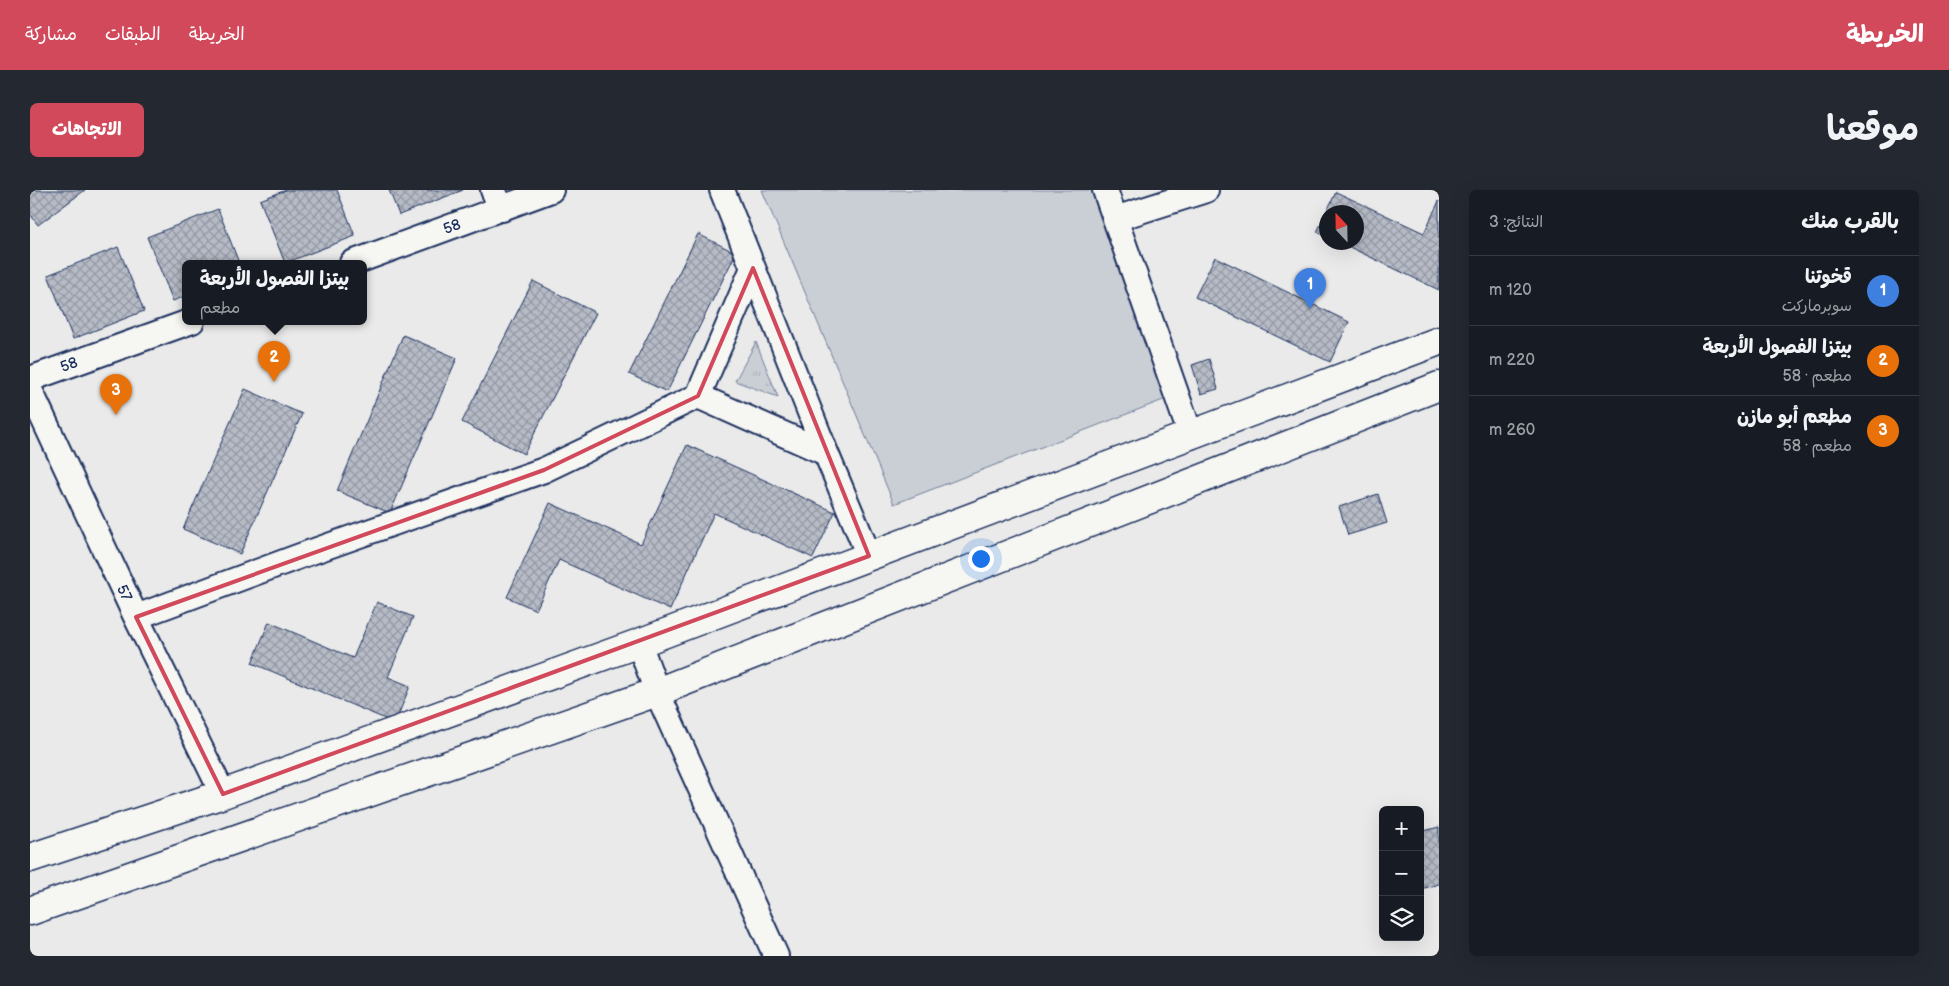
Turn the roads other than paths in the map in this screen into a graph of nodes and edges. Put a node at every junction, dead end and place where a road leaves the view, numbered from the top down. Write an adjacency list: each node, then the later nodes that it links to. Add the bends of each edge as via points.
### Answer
1 (551, 190): 5 (street, 58)
2 (722, 190): 8 (street)
3 (1105, 190): 6 (street)
4 (1206, 190): 6 (street)
5 (498, 200): 7 (street, 58)
6 (1115, 219): 15 (street)
7 (359, 260)
8 (753, 268): 14 (street); 16 (street)
9 (182, 325): 11 (street, 58)
10 (1439, 341): 15 (main road)
11 (30, 379)
12 (1439, 386): 20 (main road)
13 (30, 390): 18 (street, 57)
14 (698, 396): 16 (street); 18 (street, via 544,470)
15 (1191, 436): 17 (main road)
16 (826, 453): 17 (street)
17 (869, 556): 19 (main road)
18 (136, 617): 21 (street, 57)
19 (639, 643): 20 (street); 21 (main road)
20 (657, 692): 23 (main road); 24 (street)
21 (223, 794): 22 (main road)
22 (30, 858)
23 (30, 911)
24 (776, 956)

